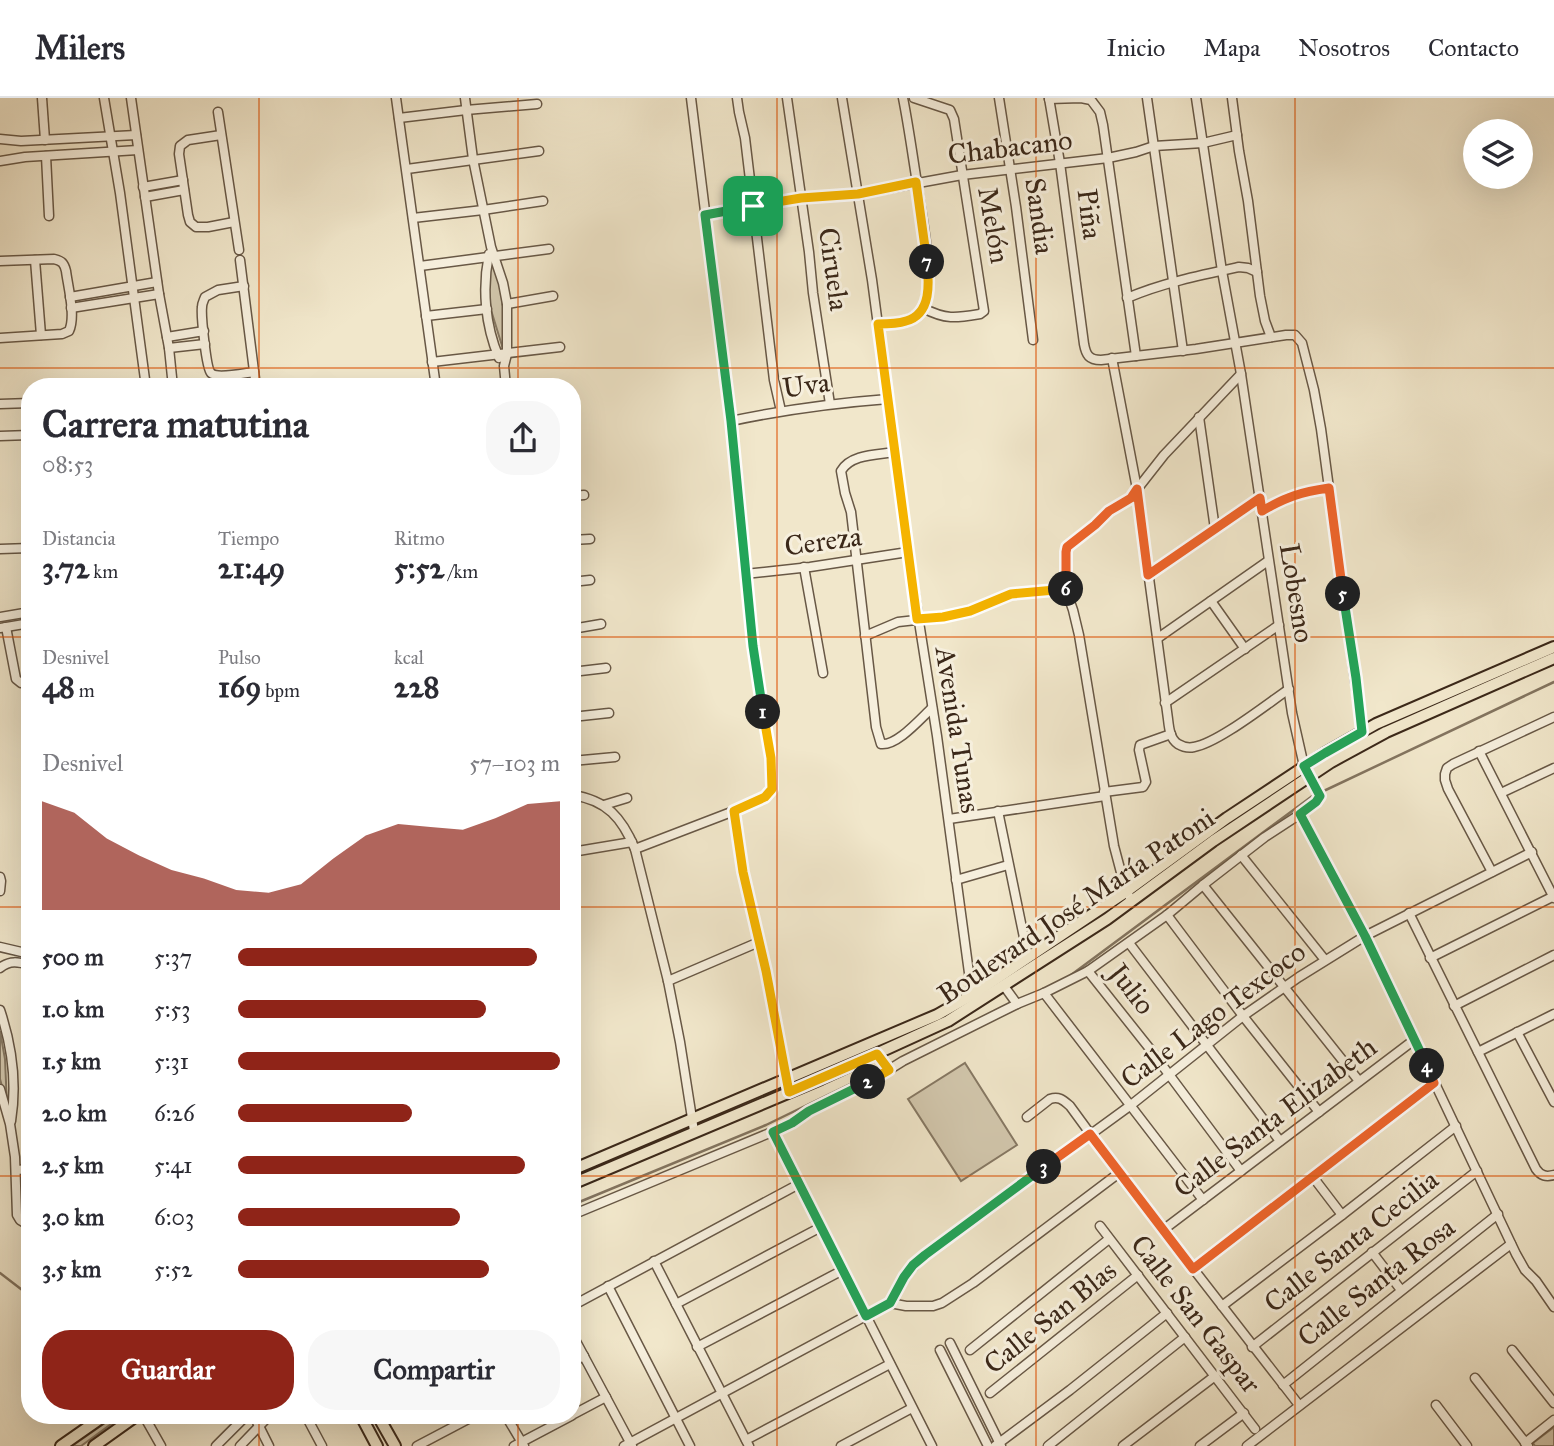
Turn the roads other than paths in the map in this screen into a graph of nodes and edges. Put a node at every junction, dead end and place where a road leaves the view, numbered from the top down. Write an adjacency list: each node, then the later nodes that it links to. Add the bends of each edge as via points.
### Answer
1 (41, 98): 26 (street)
2 (104, 98): 24 (street)
3 (131, 98): 21 (street)
4 (396, 98): 20 (street)
5 (465, 98): 18 (street)
6 (691, 98): 50 (street)
7 (737, 98): 48 (street)
8 (787, 98): 46 (street, Ciruela)
9 (842, 98): 44 (street, Avenida Tunas)
10 (903, 98): 41 (street)
11 (914, 98): 39 (street, Melón, via 950,110 957,128)
12 (999, 98): 38 (street, Sandia)
13 (1049, 98): 33 (street, via 1081,98 1097,106); 36 (street, Piña)
14 (1147, 98): 28 (street)
15 (1196, 98): 27 (street, Lobesno)
16 (1233, 98): 23 (street)
17 (537, 104): 18 (street)
18 (466, 110): 20 (street); 34 (street)
19 (218, 112): 22 (street)
20 (399, 118): 37 (street)
21 (136, 135): 24 (street); 29 (street)
22 (221, 135): 40 (street, via 182,143); 53 (street)
23 (1237, 135): 27 (street, Chabacano); 62 (street)
24 (111, 138): 26 (street); 30 (street)
25 (0, 139): 26 (street)
26 (45, 140)
27 (1203, 143): 28 (street, Chabacano); 61 (street, Lobesno)
28 (1154, 146): 33 (street, Chabacano); 64 (street)
29 (138, 150): 30 (street); 42 (street)
30 (113, 152): 32 (street); 65 (street)
31 (539, 152): 34 (street)
32 (46, 156): 35 (street); 51 (street)
33 (1108, 158): 36 (street, Chabacano); 71 (street)
34 (473, 159): 37 (street); 49 (street)
35 (0, 161)
36 (1060, 163): 38 (street, Chabacano); 91 (street, Piña, via 1086,351 1093,360)
37 (407, 169): 52 (street)
38 (1010, 169): 39 (street, Chabacano); 83 (street, Sandia)
39 (962, 175): 41 (street, Chabacano); 74 (street, Melón, via 983,313 950,317)
40 (183, 180): 42 (street); 43 (street)
41 (916, 182): 44 (street, Chabacano); 74 (street, via 929,288)
42 (144, 187): 45 (street)
43 (184, 190): 45 (street); 53 (street, via 193,226)
44 (858, 194): 46 (street, Chabacano); 77 (street, Avenida Tunas)
45 (145, 197): 63 (street)
46 (801, 198): 48 (street, Chabacano); 103 (street, Ciruela)
47 (544, 201): 49 (street)
48 (753, 206): 50 (street, Chabacano); 104 (street)
49 (483, 210): 52 (street); 56 (street)
50 (705, 215): 106 (street)
51 (49, 216)
52 (413, 218): 60 (street)
53 (234, 222): 55 (street)
54 (549, 249): 56 (street)
55 (239, 250)
56 (491, 253): 60 (street); 72 (street); 75 (street, via 485,273)
57 (35, 260): 59 (street); 69 (street, via 61,261); 79 (street)
58 (240, 260): 66 (street)
59 (0, 261)
60 (420, 266): 76 (street)
61 (1222, 271): 62 (street, via 1243,267); 64 (street); 85 (street, Lobesno)
62 (1257, 272): 81 (street)
63 (157, 282): 65 (street); 67 (street)
64 (1173, 282): 71 (street); 88 (street)
65 (132, 286): 69 (street); 70 (street)
66 (244, 286): 78 (street, via 205,296); 93 (street)
67 (159, 294): 70 (street); 80 (street)
68 (553, 296): 72 (street)
69 (70, 297): 73 (street)
70 (134, 298): 73 (street); 95 (street)
71 (1127, 298): 90 (street)
72 (507, 304): 89 (street)
73 (71, 308): 79 (street, via 69,331)
74 (923, 308): 77 (street, via 907,321)
75 (487, 309): 76 (street); 89 (street)
76 (426, 316): 92 (street)
77 (878, 324): 100 (street, Avenida Tunas)
78 (204, 331): 80 (street); 84 (street)
79 (41, 335): 82 (street)
80 (167, 337): 87 (street)
81 (1271, 337): 85 (street); 110 (street, via 1295,335 1303,343)
82 (0, 338)
83 (1033, 340)
84 (205, 344): 87 (street); 93 (street, via 213,375)
85 (1234, 344): 88 (street); 94 (street, Lobesno)
86 (561, 347): 89 (street)
87 (169, 348): 96 (street)
88 (1183, 351): 90 (street)
89 (502, 355): 92 (street); 99 (street)
90 (1136, 356): 91 (street)
91 (1112, 358): 111 (street)
92 (432, 362): 98 (street)
93 (254, 372): 97 (street)
94 (1241, 374): 105 (street); 114 (street, Lobesno)
95 (145, 378)
96 (172, 378)
97 (255, 378)
98 (435, 378)
99 (505, 378)
100 (888, 399): 103 (street, Uva); 109 (street, Avenida Tunas)
101 (21, 403): 102 (street)
102 (0, 404)
103 (830, 404): 104 (street, Uva)
104 (780, 411): 106 (street, Uva)
105 (1199, 417): 111 (street); 116 (street)
106 (731, 421): 125 (street)
107 (21, 435): 108 (street)
108 (0, 436)
109 (895, 452): 121 (street, Avenida Tunas); 122 (street, via 854,459 841,471 851,512)
110 (1329, 488): 115 (street, via 1287,497); 154 (street)
111 (1137, 489): 126 (street); 129 (street, via 1067,547)
112 (581, 495): 113 (street)
113 (584, 495)
114 (1260, 498): 115 (street, Lobesno); 116 (street)
115 (1262, 511): 123 (street, Lobesno)
116 (1215, 529): 126 (street)
117 (590, 539): 118 (street)
118 (581, 540)
119 (21, 548): 120 (street)
120 (0, 549)
121 (908, 552): 122 (street, Cereza); 133 (street, Avenida Tunas)
122 (855, 560): 124 (street, Cereza); 139 (street)
123 (1269, 561): 130 (street); 136 (street, Lobesno)
124 (804, 567): 125 (street, Cereza); 146 (street)
125 (745, 574): 166 (street, via 772,789)
126 (1148, 575): 140 (street)
127 (590, 580): 128 (street)
128 (581, 581)
129 (1066, 590): 133 (street, via 1011,594 970,611); 162 (street, via 1084,667)
130 (1211, 601): 140 (street); 142 (street)
131 (21, 614): 132 (street)
132 (0, 617)
133 (917, 619): 139 (street); 150 (street, Avenida Tunas)
134 (21, 624): 137 (street)
135 (601, 624): 138 (street)
136 (1279, 625): 142 (street); 148 (street, Lobesno)
137 (3, 627): 147 (street, via 16,679)
138 (581, 627)
139 (865, 636): 150 (street, via 881,744 899,738)
140 (1158, 638): 149 (street)
141 (1554, 647): 154 (main road, Boulevard José María Patoni)
142 (1245, 649): 149 (street)
143 (1554, 657): 160 (main road, Boulevard José María Patoni)
144 (606, 668): 145 (street)
145 (581, 671)
146 (822, 673)
147 (21, 683)
148 (1289, 689): 155 (street, via 1199,746 1180,745); 160 (street, Lobesno)
149 (1166, 703): 155 (street)
150 (932, 708): 169 (street, Avenida Tunas)
151 (610, 713): 152 (street)
152 (581, 716)
153 (1554, 717): 156 (street)
154 (1362, 732): 160 (main road, Boulevard José María Patoni, via 1325,753)
155 (1171, 734): 162 (street, via 1140,746 1143,787)
156 (1479, 751): 161 (street); 175 (street, via 1447,768 1445,780)
157 (615, 757): 158 (street)
158 (581, 760)
159 (1554, 768): 161 (street)
160 (1307, 771): 168 (street, Lobesno, via 1318,792 1316,802); 180 (main road, Boulevard José María Patoni)
161 (1501, 793): 172 (street)
162 (1104, 794): 167 (street); 180 (street)
163 (581, 796): 165 (street)
164 (627, 798): 165 (street)
165 (604, 805): 170 (street, via 618,818)
166 (734, 811): 170 (street); 186 (street)
167 (998, 811): 169 (street); 174 (street)
168 (1300, 814): 173 (street); 185 (street)
169 (949, 819): 177 (street, Avenida Tunas)
170 (634, 846): 171 (street); 197 (street)
171 (581, 851)
172 (1532, 852): 175 (street, Calle Lago Texcoco); 181 (street)
173 (1241, 855): 178 (street); 193 (street)
174 (1008, 865): 177 (street); 191 (street)
175 (1492, 873): 182 (street, Calle Lago Texcoco)
176 (0, 877): 179 (street)
177 (957, 880): 201 (street, Avenida Tunas)
178 (1203, 885): 183 (street); 198 (street)
179 (0, 891)
180 (1129, 897): 184 (main road, Boulevard José María Patoni)
181 (1554, 897): 192 (street)
182 (1409, 913): 185 (street, Calle Lago Texcoco); 192 (street)
183 (1167, 915): 187 (street); 206 (street)
184 (1093, 921): 191 (main road, Boulevard José María Patoni); 199 (main road, Boulevard José María Patoni)
185 (1365, 936): 193 (street, Calle Lago Texcoco); 208 (street)
186 (759, 942): 197 (street); 213 (street)
187 (1129, 943): 196 (street); 209 (street)
188 (0, 947): 189 (street)
189 (21, 952)
190 (1554, 955): 203 (street)
191 (1028, 957): 201 (main road, Boulevard José María Patoni)
192 (1430, 958): 203 (street)
193 (1325, 960): 198 (street, Calle Lago Texcoco)
194 (21, 964): 195 (street, via 5,963)
195 (0, 968)
196 (1088, 971): 200 (street); 212 (street, Julio)
197 (668, 981): 222 (street)
198 (1284, 987): 206 (street, Calle Lago Texcoco); 214 (street)
199 (1007, 990): 202 (street); 211 (main road, Boulevard José María Patoni, via 941,1025)
200 (1044, 993): 202 (street); 219 (street)
201 (972, 995): 213 (main road, Boulevard José María Patoni, via 937,1015)
202 (1017, 1004): 211 (street, via 903,1061)
203 (1454, 1006): 210 (street)
204 (0, 1010): 223 (street, via 12,1066)
205 (1554, 1014): 207 (street)
206 (1243, 1016): 209 (street, Calle Lago Texcoco); 220 (street)
207 (1517, 1032): 210 (street); 218 (street)
208 (1414, 1040): 214 (street, Calle Santa Elizabeth); 215 (street)
209 (1205, 1045): 212 (street, Calle Lago Texcoco); 228 (street)
210 (1478, 1052): 235 (street, via 1536,1169 1545,1176)
211 (884, 1064): 217 (main road, Boulevard José María Patoni); 226 (street)
212 (1169, 1074): 219 (street, Calle Lago Texcoco); 232 (street, Julio)
213 (786, 1078): 217 (street); 222 (main road, Boulevard José María Patoni)
214 (1359, 1081): 220 (street, Calle Santa Elizabeth)
215 (1434, 1083): 224 (street); 236 (street)
216 (0, 1089): 223 (street)
217 (789, 1092): 225 (main road, Boulevard José María Patoni)
218 (1554, 1102)
219 (1131, 1105): 227 (street, Calle Lago Texcoco); 239 (street)
220 (1319, 1112): 228 (street, Calle Santa Elizabeth)
221 (1027, 1117): 227 (street, via 1058,1097)
222 (692, 1119): 225 (street); 229 (main road, Boulevard José María Patoni)
223 (10, 1124): 230 (street)
224 (1455, 1126): 233 (street); 242 (street)
225 (694, 1132): 237 (main road, Boulevard José María Patoni)
226 (773, 1132): 238 (street); 240 (street)
227 (1090, 1134): 234 (street); 257 (street, Calle Lago Texcoco, via 925,1255 908,1271)
228 (1280, 1141): 232 (street, Calle Santa Elizabeth)
229 (581, 1166)
230 (16, 1170): 231 (street); 243 (street)
231 (21, 1170)
232 (1241, 1171): 239 (street, Calle Santa Elizabeth)
233 (1477, 1171): 241 (street); 249 (street, Calle Santa Cecilia)
234 (1119, 1173): 246 (street); 257 (street, via 942,1303)
235 (1554, 1175)
236 (1313, 1177): 242 (street); 251 (street)
237 (581, 1180)
238 (799, 1184): 245 (street); 250 (street)
239 (1203, 1200): 246 (street, Calle Santa Elizabeth)
240 (581, 1211)
241 (1498, 1214): 248 (street); 255 (street, Calle Santa Rosa)
242 (1342, 1215): 259 (street)
243 (21, 1221)
244 (1100, 1226): 247 (street, Calle San Gaspar)
245 (821, 1227): 252 (street); 258 (street)
246 (1163, 1230): 251 (street)
247 (1109, 1239): 253 (street, Calle San Gaspar); 269 (street)
248 (1511, 1244): 260 (street); 281 (street)
249 (1372, 1252): 255 (street); 266 (street, Calle Santa Cecilia)
250 (654, 1261): 254 (street); 258 (street)
251 (1193, 1269): 259 (street)
252 (843, 1270): 262 (street); 265 (street)
253 (1138, 1275): 261 (street, Calle San Gaspar); 277 (street, Calle San Blas)
254 (608, 1286): 256 (street); 286 (street)
255 (1401, 1290): 276 (street, Calle Santa Rosa)
256 (581, 1301)
257 (890, 1303): 262 (street)
258 (676, 1304): 265 (street)
259 (1222, 1306): 266 (street)
260 (1554, 1307)
261 (1167, 1313): 263 (street, Calle San Gaspar); 307 (street)
262 (866, 1316): 273 (street); 278 (street)
263 (1185, 1338): 274 (street, Calle San Gaspar); 321 (street)
264 (950, 1343): 307 (street)
265 (697, 1347): 278 (street)
266 (1252, 1347): 276 (street)
267 (581, 1350): 271 (street)
268 (940, 1350): 320 (street)
269 (970, 1350)
270 (1512, 1350): 280 (street)
271 (584, 1356): 272 (street); 279 (street)
272 (581, 1358)
273 (890, 1363): 283 (street); 302 (street)
274 (1215, 1376): 285 (street, Calle San Gaspar); 322 (street)
275 (1475, 1378): 304 (street)
276 (1283, 1385): 281 (street)
277 (990, 1393)
278 (721, 1394): 286 (street); 302 (street)
279 (606, 1397): 284 (street); 306 (street)
280 (1554, 1403)
281 (1299, 1405): 324 (street)
282 (1436, 1405): 325 (street)
283 (912, 1408): 318 (street); 319 (street)
284 (581, 1410)
285 (1244, 1413): 301 (street, Calle San Gaspar); 323 (street)
286 (675, 1419): 306 (street); 317 (street)
287 (1554, 1420): 304 (street)
288 (92, 1424): 308 (main road)
289 (125, 1424): 309 (main road)
290 (147, 1424): 303 (street)
291 (238, 1424): 310 (street)
292 (258, 1424): 300 (street)
293 (262, 1424): 300 (street)
294 (310, 1424): 313 (street)
295 (365, 1424): 314 (main road)
296 (383, 1424): 315 (main road)
297 (459, 1424): 316 (street)
298 (510, 1424): 305 (street)
299 (556, 1424): 305 (street)
300 (259, 1427): 311 (street); 312 (street)
301 (1255, 1429)
302 (748, 1443)
303 (156, 1444)
304 (1526, 1444)
305 (520, 1445)
306 (629, 1445)
307 (999, 1445)
308 (61, 1446)
309 (94, 1446)
310 (216, 1446)
311 (240, 1446)
312 (269, 1446)
313 (322, 1446)
314 (377, 1446)
315 (395, 1446)
316 (418, 1446)
317 (690, 1446)
318 (841, 1446)
319 (932, 1446)
320 (988, 1446)
321 (1048, 1446)
322 (1123, 1446)
323 (1200, 1446)
324 (1247, 1446)
325 (1467, 1446)

